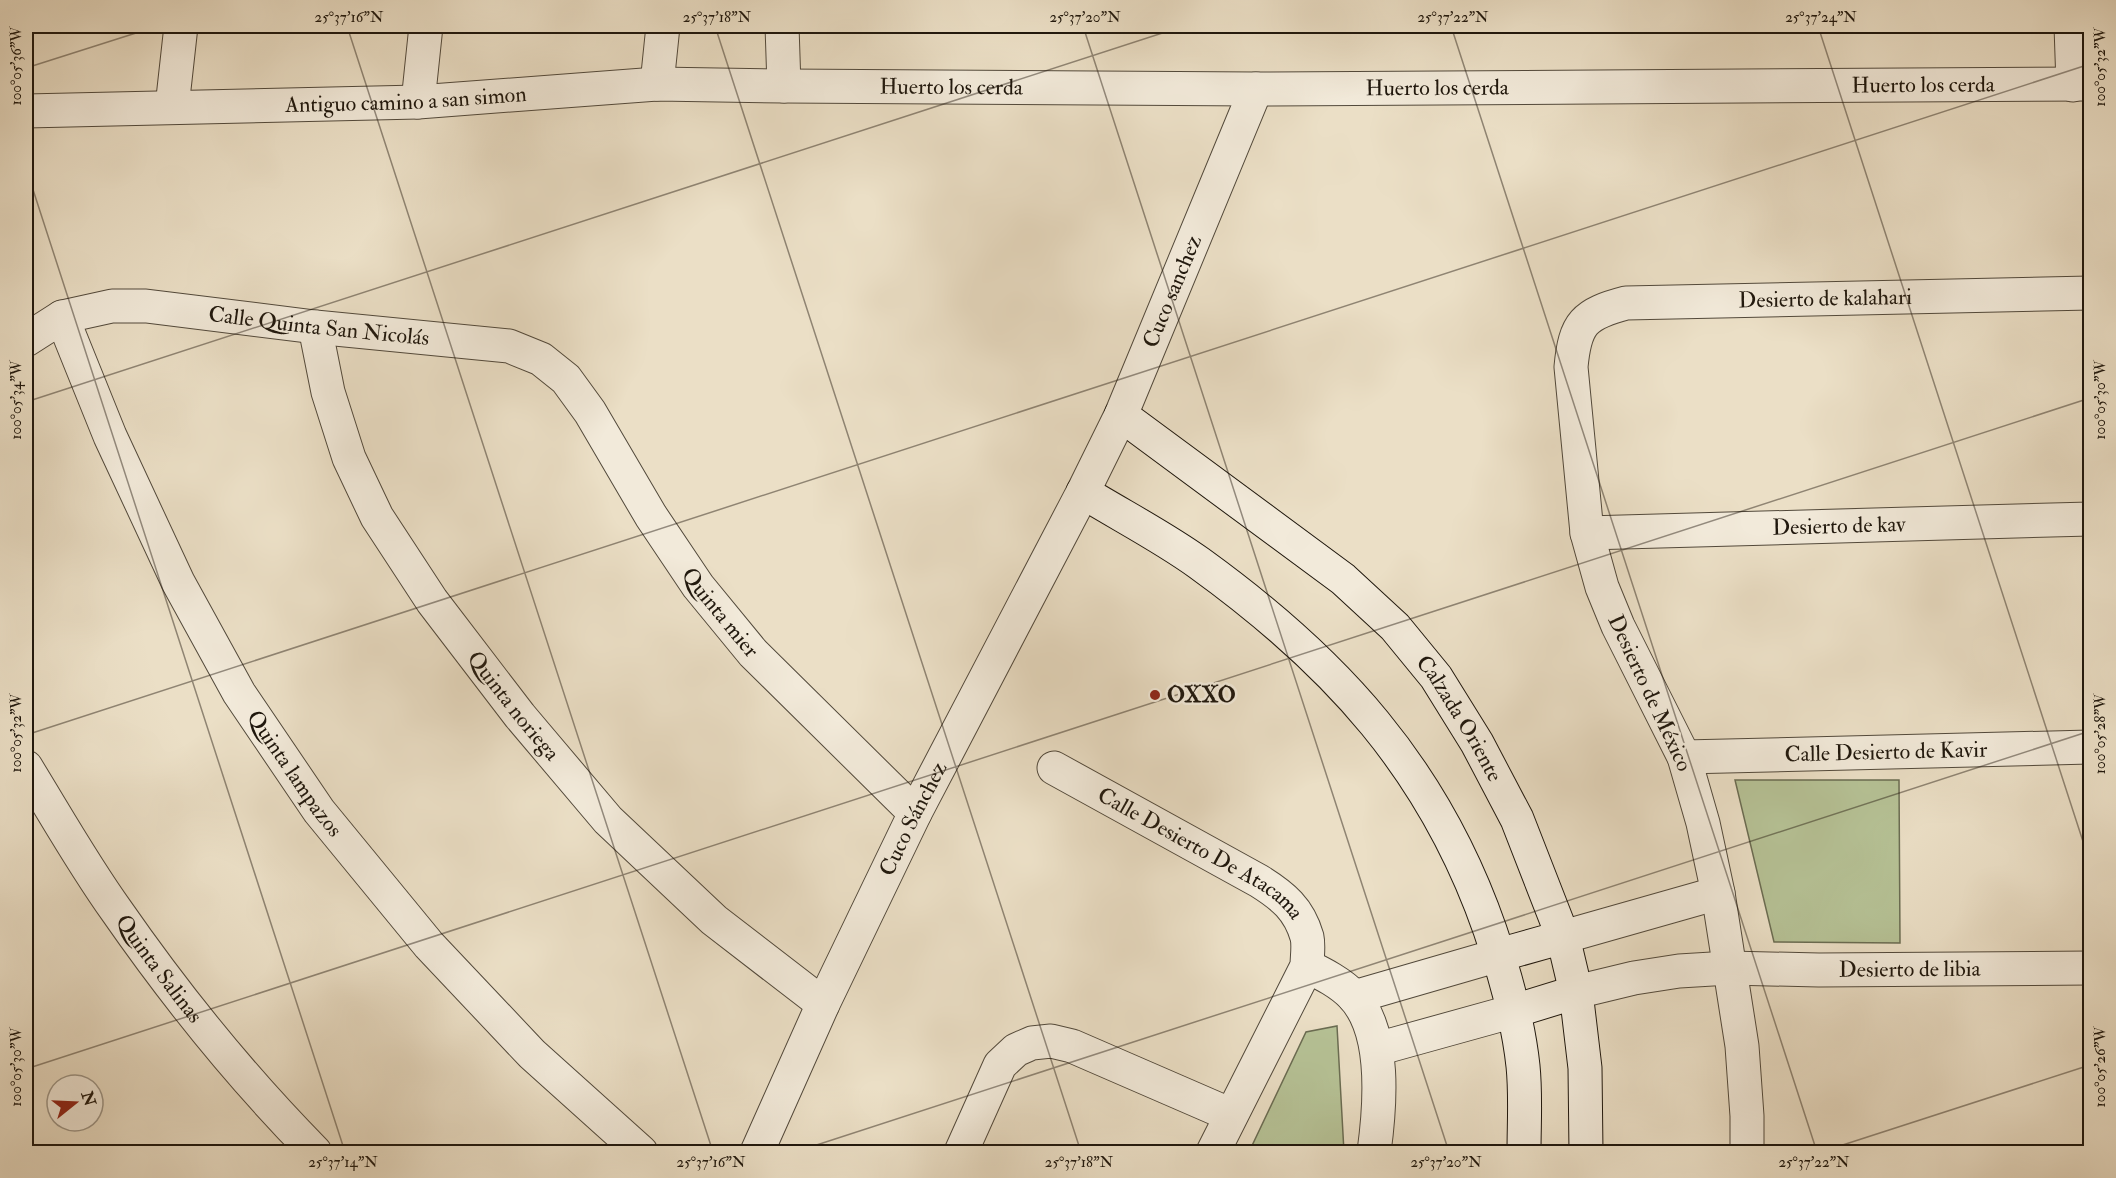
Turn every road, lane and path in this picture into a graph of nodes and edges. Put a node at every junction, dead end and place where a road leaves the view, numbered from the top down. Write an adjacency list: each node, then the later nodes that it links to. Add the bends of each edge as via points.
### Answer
1 (181, 26): 11 (street)
2 (426, 26): 10 (street)
3 (663, 26): 6 (street)
4 (782, 26): 8 (street)
5 (2071, 26): 7 (street)
6 (657, 84): 8 (street, Antiguo camino a san simon); 10 (street, Antiguo camino a san simon)
7 (2082, 85): 9 (street, Huerto los cerda)
8 (784, 86): 9 (street, Huerto los cerda)
9 (1256, 89): 19 (street, Cuco sanchez)
10 (418, 102): 11 (street, Antiguo camino a san simon)
11 (172, 107): 12 (street, Antiguo camino a san simon)
12 (26, 111)
13 (2091, 294): 17 (street, Desierto de kalahari, via 1626,303 1602,309 1584,322)
14 (62, 317): 15 (street, Calle Quinta San Nicolás, via 112,306 146,306); 16 (street); 41 (street, Quinta lampazos, via 110,436 178,582 239,693 319,811 429,945 532,1054)
15 (315, 327): 18 (street, Calle Quinta San Nicolás, via 509,346 541,359); 36 (street, Quinta noriega, via 328,392 349,458 377,517 432,601 519,716 608,820 714,920)
16 (26, 340)
17 (1574, 340): 22 (street, Desierto de México, via 1571,367)
18 (566, 379): 27 (street, Quinta mier, via 698,586 753,653)
19 (1121, 415): 20 (street, Cuco sanchez); 29 (street, Calzada Oriente, via 1343,579 1395,627 1436,676 1477,743 1517,819)
20 (1083, 492): 27 (street, Cuco Sánchez); 30 (street, via 1198,562 1296,639 1347,690 1420,784 1458,851)
21 (2091, 519): 22 (street, Desierto de kav)
22 (1587, 533): 24 (street, Desierto de México, via 1618,626)
23 (2091, 747): 24 (street, Calle Desierto de Kavir)
24 (1684, 757): 28 (street, Desierto de México)
25 (26, 767): 40 (street, Quinta Salinas, via 115,909 177,992 279,1116)
26 (1054, 768): 31 (street, Calle Desierto De Atacama, via 1283,897 1308,938)
27 (915, 813): 36 (street, Cuco Sánchez)
28 (1718, 893): 29 (street); 32 (street, Desierto de México)
29 (1563, 937): 30 (street); 34 (street, Calzada Oriente)
30 (1498, 955): 35 (street); 37 (street)
31 (1307, 966): 35 (street); 39 (street)
32 (1729, 968): 33 (street, Desierto de libia); 34 (street, Desierto de libia, via 1634,978); 48 (street, Desierto de México, via 1742,1046)
33 (2091, 968)
34 (1576, 992): 37 (street, Desierto de libia); 47 (street, Calzada Oriente, via 1586,1068)
35 (1354, 997): 38 (street)
36 (823, 1004): 42 (street, Cuco Sánchez)
37 (1514, 1011): 38 (street, Desierto de libia); 46 (street, via 1523,1067)
38 (1377, 1049): 45 (street)
39 (1231, 1115): 43 (street, via 1072,1046 1051,1041 1032,1043 1016,1050 1000,1065); 44 (street)
40 (315, 1152)
41 (641, 1152)
42 (757, 1152)
43 (961, 1152)
44 (1213, 1152)
45 (1374, 1152)
46 (1524, 1152)
47 (1586, 1152)
48 (1747, 1152)

